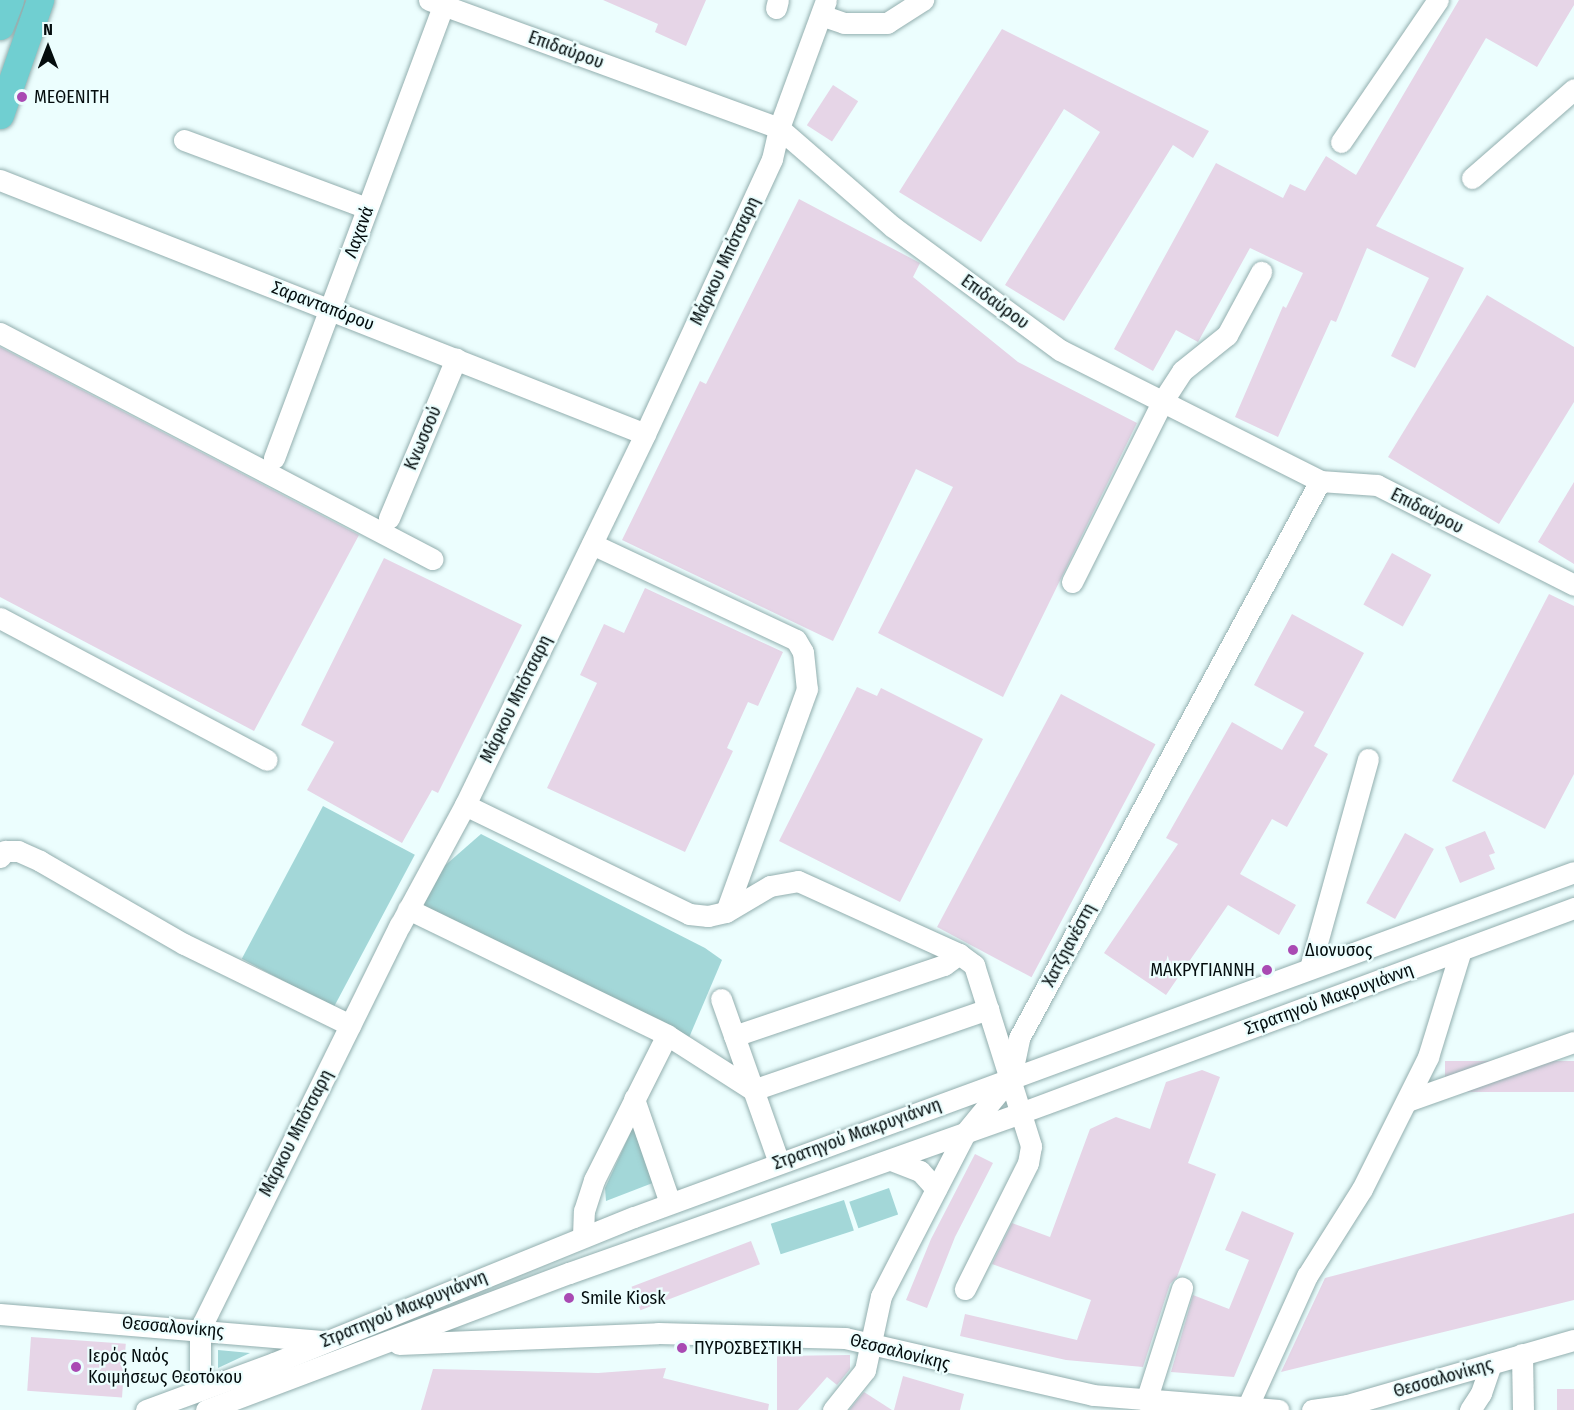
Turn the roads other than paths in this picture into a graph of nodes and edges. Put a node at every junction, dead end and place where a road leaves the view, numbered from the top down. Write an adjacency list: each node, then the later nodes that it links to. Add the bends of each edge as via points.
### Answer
1 (10, 0): 7 (main road)
2 (40, 0): 9 (main road)
3 (923, 0): 6 (street, via 887,23 855,25)
4 (1438, 0): 12 (street)
5 (436, 3): 10 (street, Επιδαύρου); 15 (street, Λαχανά)
6 (824, 8): 10 (street, Μάρκου Μπότσαρη)
7 (0, 26)
8 (1574, 89): 13 (street)
9 (0, 115)
10 (779, 128): 20 (street, Επιδαύρου, via 893,227 1054,346); 21 (street, Μάρκου Μπότσαρη, via 772,159)
11 (184, 140): 15 (street)
12 (1341, 142)
13 (1472, 178)
14 (0, 180): 17 (street, Σαρανταπόρου)
15 (367, 208): 17 (street, Λαχανά)
16 (1261, 272): 20 (street, via 1227,335 1182,371)
17 (330, 309): 19 (street, Σαρανταπόρου); 22 (street, Λαχανά)
18 (0, 333): 26 (street)
19 (456, 359): 21 (street, Σαρανταπόρου); 24 (street, Κνωσσού)
20 (1162, 402): 23 (street, Επιδαύρου); 27 (street)
21 (645, 434): 25 (street, Μάρκου Μπότσαρη)
22 (274, 458)
23 (1320, 481): 28 (street, Επιδαύρου, via 1377,485); 47 (street, Χατζηανέστη, via 1019,1038)
24 (389, 518)
25 (592, 544): 32 (street, Μάρκου Μπότσαρη); 37 (street, via 796,640 803,652 808,669 807,689)
26 (433, 559)
27 (1072, 582)
28 (1574, 585)
29 (0, 618): 31 (street)
30 (1368, 759): 40 (street)
31 (267, 760)
32 (465, 805): 36 (street, Μάρκου Μπότσαρη); 37 (street, via 689,914 708,916)
33 (9, 854): 43 (street)
34 (1574, 872): 40 (street, Στρατηγού Μακρυγιάννη)
35 (1574, 908): 38 (street, Στρατηγού Μακρυγιάννη)
36 (408, 909): 43 (street, Μάρκου Μπότσαρη); 44 (street)
37 (726, 912): 39 (street, via 770,886 798,881)
38 (1461, 950): 50 (street, via 1428,1057); 51 (street, Στρατηγού Μακρυγιάννη)
39 (959, 954): 42 (street, via 974,965); 45 (street, via 945,965)
40 (1310, 968): 47 (street, Στρατηγού Μακρυγιάννη)
41 (722, 999): 45 (street)
42 (988, 1009): 47 (street); 48 (street)
43 (350, 1025): 60 (street, Μάρκου Μπότσαρη)
44 (667, 1035): 48 (street); 49 (street)
45 (734, 1036): 48 (street)
46 (1574, 1042): 50 (street)
47 (1011, 1077): 51 (street); 52 (street, Χατζηανέστη); 54 (street, Στρατηγού Μακρυγιάννη)
48 (753, 1090): 54 (street)
49 (634, 1099): 56 (street); 57 (street, via 588,1194)
50 (1407, 1101): 73 (street, via 1362,1189 1307,1276)
51 (1023, 1112): 52 (street, Στρατηγού Μακρυγιάννη); 58 (street, via 1031,1146 1028,1163)
52 (965, 1133): 53 (street, Στρατηγού Μακρυγιάννη); 55 (street, Χατζηανέστη)
53 (891, 1160): 55 (street, via 920,1171); 66 (street, Στρατηγού Μακρυγιάννη, via 569,1273)
54 (779, 1163): 56 (street, Στρατηγού Μακρυγιάννη)
55 (936, 1189): 65 (street, Χατζηανέστη, via 881,1296)
56 (670, 1203): 57 (street, Στρατηγού Μακρυγιάννη)
57 (583, 1236): 67 (street, Στρατηγού Μακρυγιάννη)
58 (965, 1288)
59 (1182, 1288): 70 (street)
60 (212, 1303): 62 (street, Μάρκου Μπότσαρη); 63 (street, via 216,1321)
61 (0, 1314): 62 (street, Θεσσαλονίκης)
62 (200, 1329): 63 (street, Θεσσαλονίκης); 72 (street, Μάρκου Μπότσαρη)
63 (229, 1332): 67 (street, Θεσσαλονίκης)
64 (1574, 1340): 68 (street, Θεσσαλονίκης)
65 (870, 1341): 66 (street, Θεσσαλονίκης, via 658,1334); 70 (street, Θεσσαλονίκης, via 929,1360 1066,1390); 75 (street, Χατζηανέστη, via 865,1370)
66 (375, 1347): 67 (street, Στρατηγού Μακρυγιάννη)
67 (331, 1351): 72 (street, Στρατηγού Μακρυγιάννη)
68 (1522, 1354): 69 (street, Θεσσαλονίκης); 79 (street)
69 (1491, 1364): 71 (street, Θεσσαλονίκης); 78 (street)
70 (1146, 1401): 73 (street, Θεσσαλονίκης)
71 (1379, 1403): 77 (street, Θεσσαλονίκης)
72 (210, 1404): 74 (street, Στρατηγού Μακρυγιάννη)
73 (1247, 1408): 76 (street, Θεσσαλονίκης)
74 (146, 1410)
75 (833, 1410)
76 (1278, 1410)
77 (1312, 1410)
78 (1470, 1410)
79 (1523, 1410)

